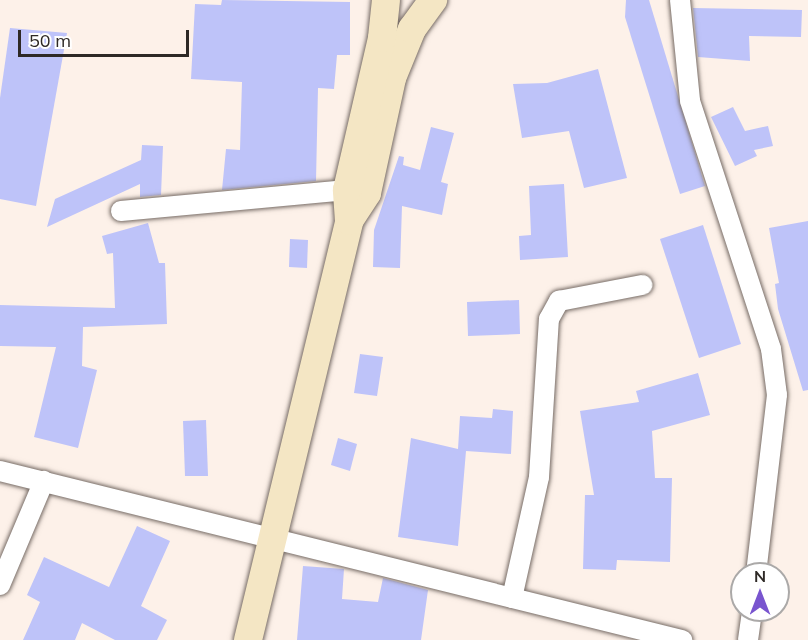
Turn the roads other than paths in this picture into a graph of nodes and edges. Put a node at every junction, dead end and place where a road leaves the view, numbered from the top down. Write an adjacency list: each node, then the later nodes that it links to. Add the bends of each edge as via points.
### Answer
1 (386, 0): 6 (main road, via 382,38)
2 (407, 0): 3 (main road)
3 (424, 0)
4 (433, 0): 8 (main road, via 412,29 392,78 367,193)
5 (680, 0): 13 (street, via 690,101 771,349 777,395)
6 (347, 190): 7 (street); 8 (main road)
7 (121, 212)
8 (349, 221): 12 (main road)
9 (642, 285): 15 (street, via 559,301 549,319 539,477)
10 (0, 471): 11 (street)
11 (44, 481): 12 (street); 14 (street)
12 (273, 538): 15 (street); 17 (main road)
13 (757, 562)
14 (0, 585)
15 (512, 598): 18 (street)
16 (750, 622): 19 (street)
17 (248, 640)
18 (682, 640)
19 (748, 640)

